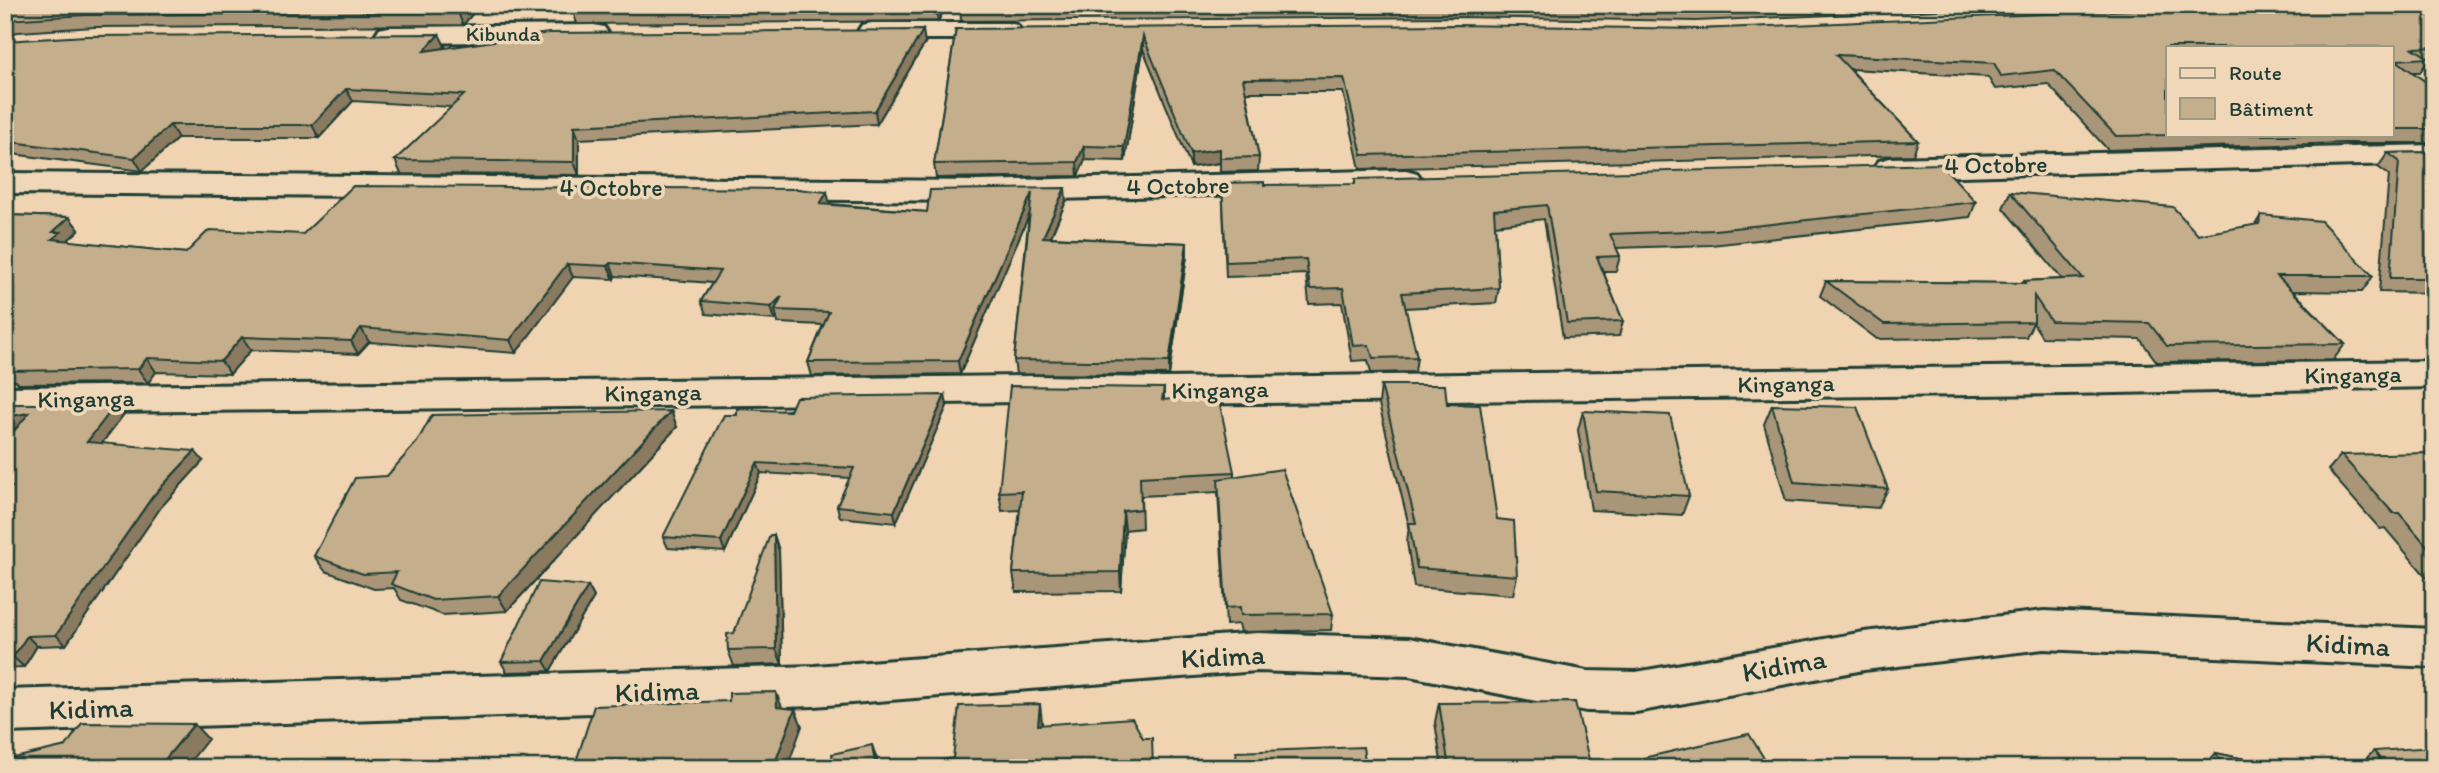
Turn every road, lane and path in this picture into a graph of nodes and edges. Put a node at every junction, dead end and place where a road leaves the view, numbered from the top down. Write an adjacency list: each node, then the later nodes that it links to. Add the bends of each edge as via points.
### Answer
1 (1027, 31): 2 (street)
2 (847, 32)
3 (625, 33): 4 (street, Kibunda)
4 (359, 35)
5 (2434, 154): 6 (street, 4 Octobre)
6 (1861, 168)
7 (1442, 179): 8 (street, 4 Octobre, via 981,191)
8 (5, 183)
9 (2434, 374): 10 (street, Kinganga)
10 (5, 400)
11 (2434, 648): 12 (street, Kidima, via 2044,630 1864,651 1636,692 1587,691 1409,657 1257,652 814,686)
12 (5, 711)

